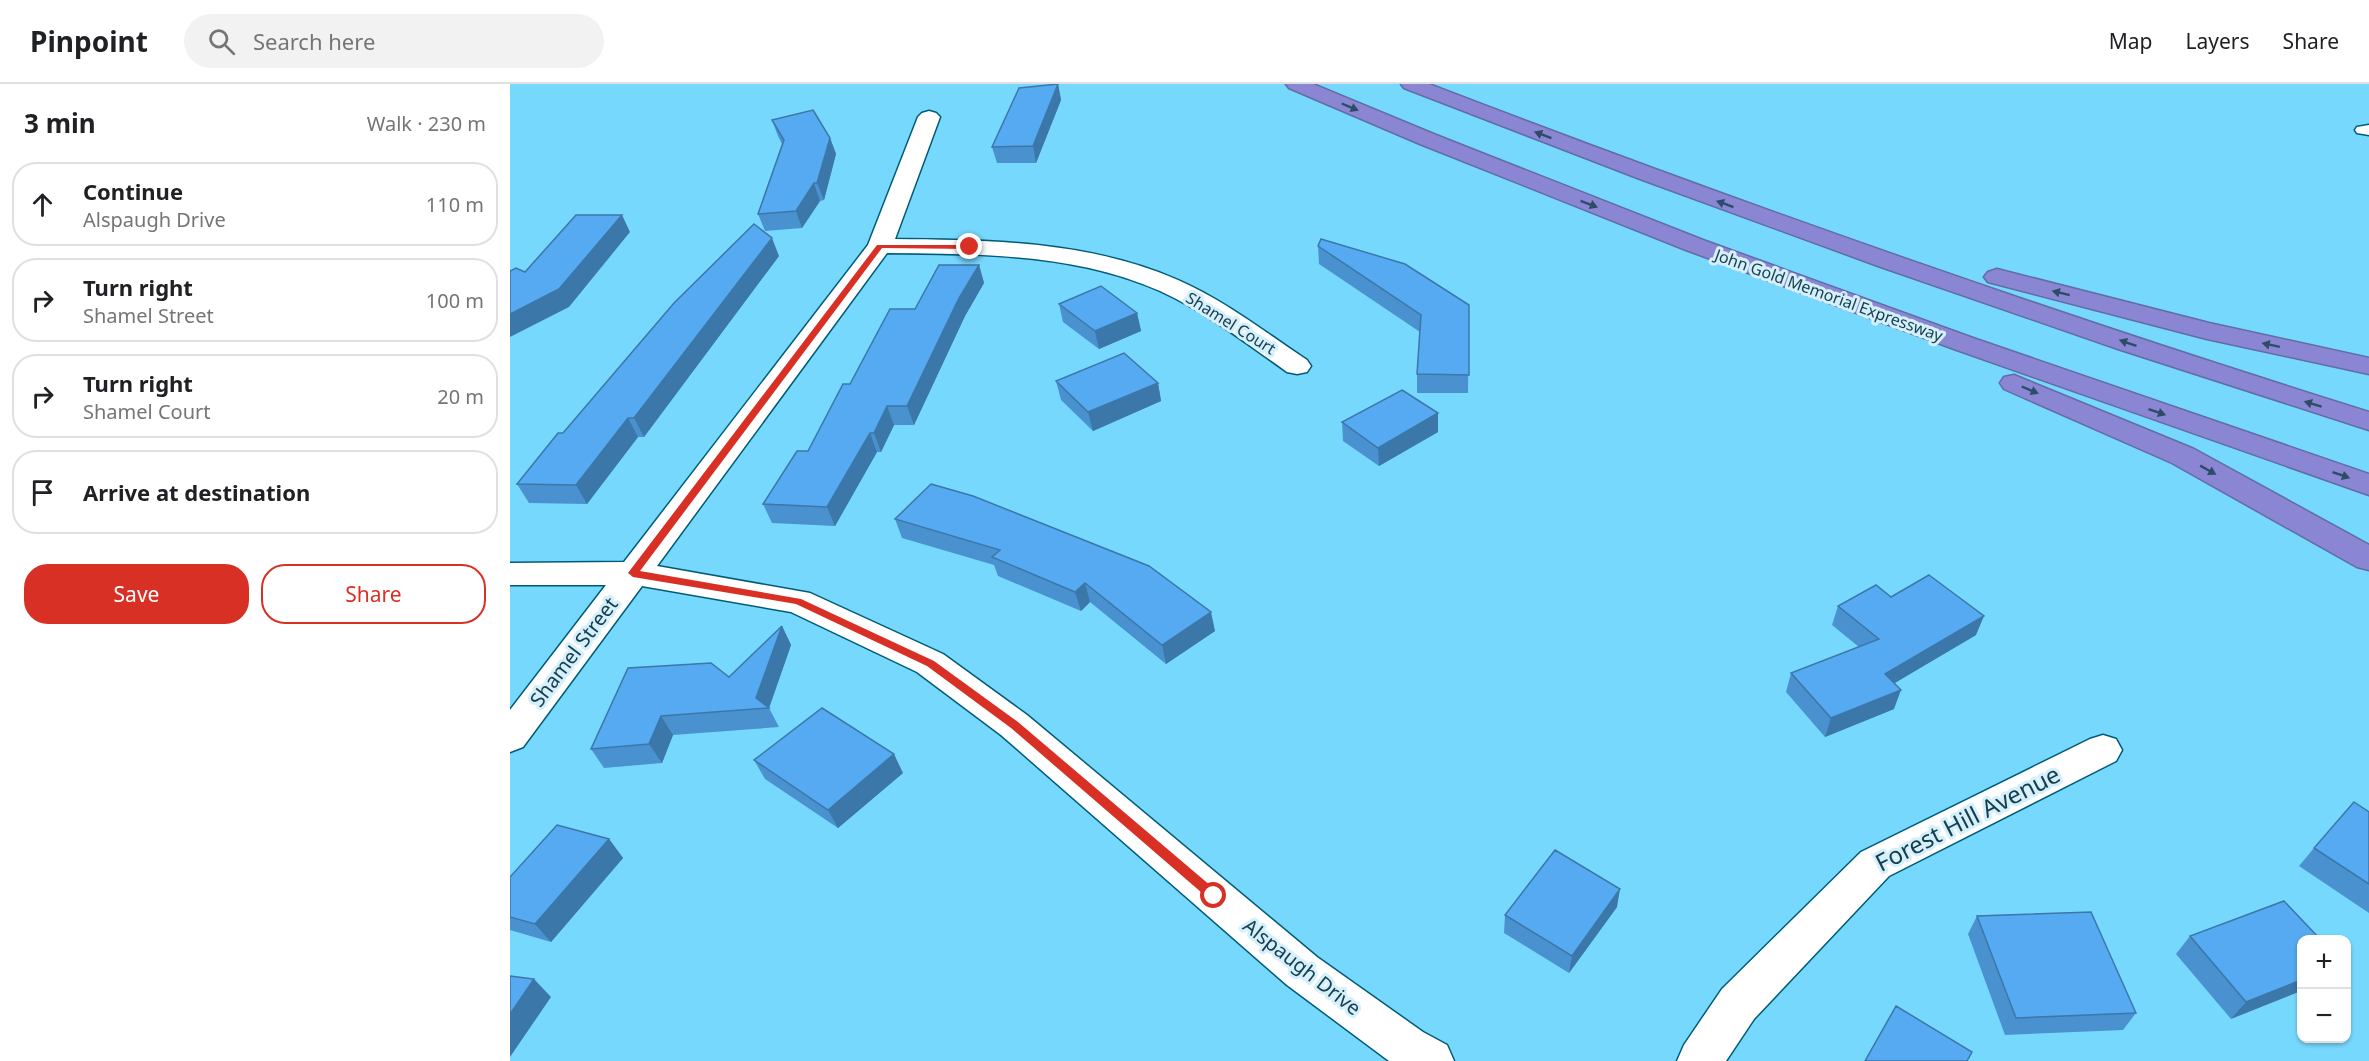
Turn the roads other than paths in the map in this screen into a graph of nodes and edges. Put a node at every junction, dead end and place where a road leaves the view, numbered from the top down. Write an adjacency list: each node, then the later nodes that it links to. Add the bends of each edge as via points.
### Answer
1 (1296, 84): 6 (highway, John Gold Memorial Expressway, one-way to 6, via 1430,142)
2 (1411, 84): 4 (highway, one-way to 2)
3 (929, 117): 5 (street, Shamel Street)
4 (1753, 214): 8 (highway, one-way to 4, via 2207,331); 9 (highway, one-way to 4)
5 (880, 246): 7 (street, Shamel Court, via 1042,252 1134,272 1212,308); 12 (street, Shamel Street)
6 (1706, 250): 10 (highway, John Gold Memorial Expressway, one-way to 10, via 2001,358); 11 (highway, one-way to 11, via 2183,456)
7 (1297, 366)
8 (2369, 366)
9 (2369, 422)
10 (2369, 485)
11 (2369, 559)
12 (633, 573): 13 (street, Alspaugh Drive); 14 (street, Shamel Street); 16 (street, Alspaugh Drive, via 798,601 930,663 1014,725 1302,971)
13 (510, 574)
14 (510, 737)
15 (2103, 750): 17 (street, Forest Hill Avenue, via 1875,864 1738,1004)
16 (1431, 1061)
17 (1700, 1061)

